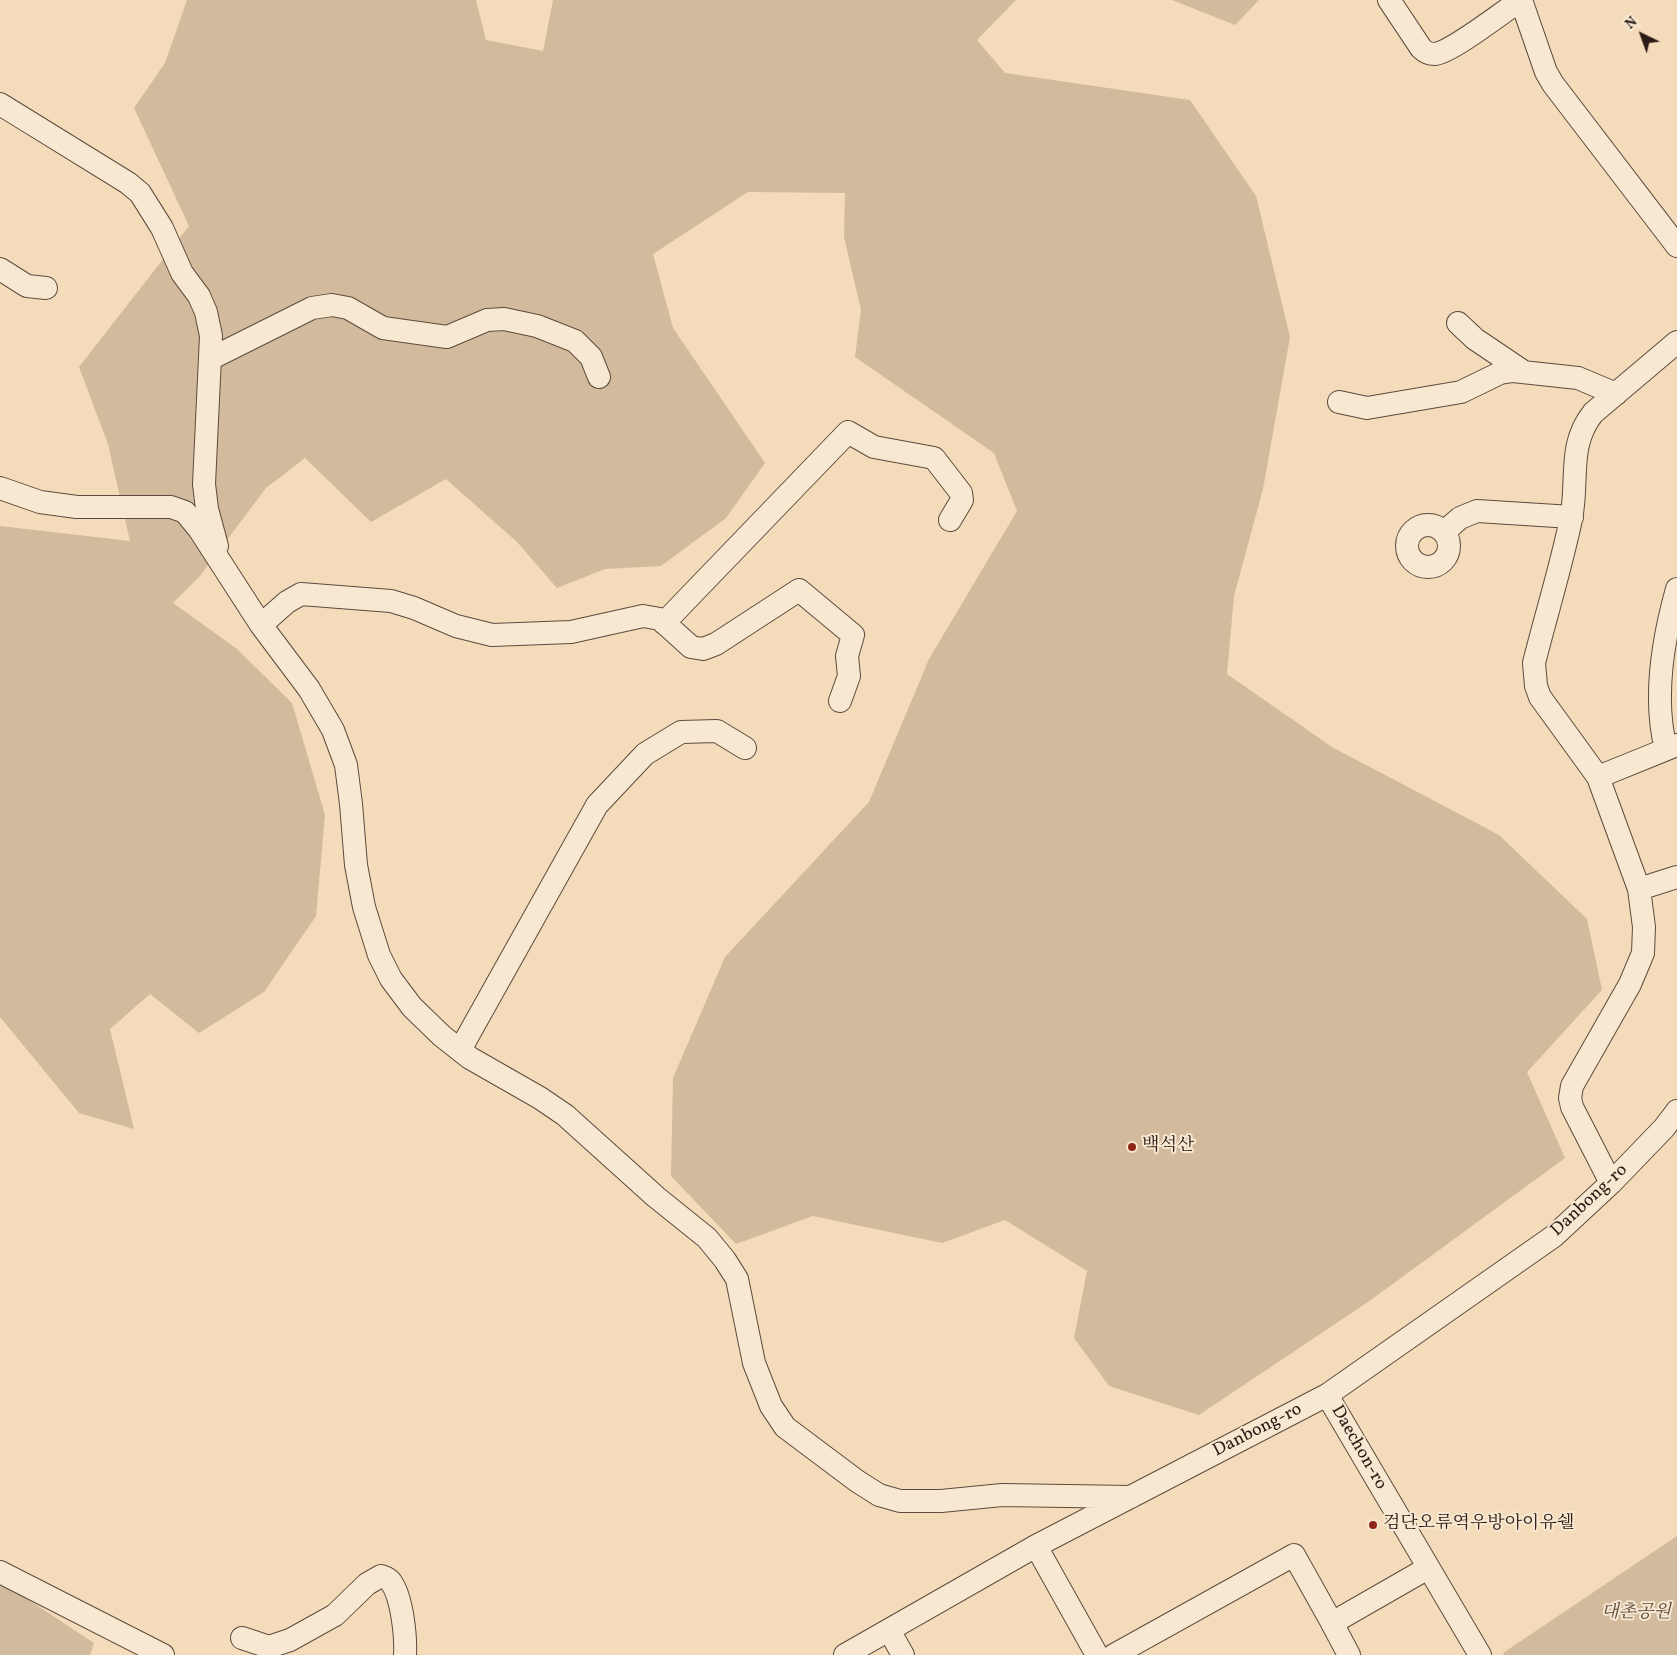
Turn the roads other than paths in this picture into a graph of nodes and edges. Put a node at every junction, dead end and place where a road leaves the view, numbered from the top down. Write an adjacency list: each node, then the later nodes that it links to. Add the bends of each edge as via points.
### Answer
1 (1389, 0): 2 (street, via 1421,48 1436,54)
2 (1521, 0): 4 (street, via 1553,84)
3 (0, 104): 9 (street, via 140,193 206,312 211,336)
4 (1677, 246)
5 (0, 269): 6 (street, via 27,286)
6 (46, 288)
7 (1458, 323): 10 (street)
8 (1677, 342): 12 (street)
9 (210, 359): 11 (street, via 312,308 332,304 348,308 383,328 447,337 487,320 504,319 537,326 575,341 591,357); 18 (street, via 204,484)
10 (1524, 372): 12 (street, via 1588,380); 13 (street, via 1500,373 1461,392 1376,407)
11 (599, 377)
12 (1616, 394): 15 (street, via 1593,413 1580,433)
13 (1339, 402)
14 (0, 488): 18 (street, via 40,502 77,507 171,507 185,512)
15 (1572, 517): 17 (street, via 1477,511 1460,518); 25 (street, via 1534,663 1534,675 1546,706)
16 (950, 520): 20 (street, via 962,500 961,493 934,458 874,447 848,432)
17 (1444, 532)
18 (221, 562): 21 (street)
19 (1677, 589): 23 (street, via 1667,626 1661,695 1662,733)
20 (664, 623): 21 (street, via 660,619 643,616 571,632 492,635 456,626 391,601 301,594); 22 (street, via 691,647 703,649 716,644 799,590 853,635 847,656 849,676)
21 (261, 625): 28 (street, via 333,730 352,804 356,865 364,907 379,955 391,979 412,1007)
22 (840, 702)
23 (1671, 747): 25 (street)
24 (745, 748): 28 (street, via 717,731 681,732 645,754 596,805)
25 (1598, 777): 27 (street)
26 (1677, 877): 27 (street)
27 (1639, 889): 30 (street, via 1644,927 1643,953 1630,984 1572,1086 1570,1098)
28 (460, 1050): 32 (street, via 565,1115 707,1238 737,1279 754,1363 771,1406 785,1427 856,1482 879,1495 900,1501 941,1501 1002,1494)
29 (1677, 1111): 30 (street, Danbong-ro)
30 (1611, 1183): 31 (street, Danbong-ro, via 1554,1236)
31 (1327, 1395): 32 (street, Danbong-ro); 34 (street, Daechon-ro)
32 (1130, 1497): 33 (street, Danbong-ro)
33 (1036, 1546): 37 (street, Danbong-ro); 43 (street)
34 (1428, 1568): 36 (street); 46 (street, Daechon-ro)
35 (0, 1572): 39 (street)
36 (1332, 1623): 44 (street, via 1294,1555); 45 (street)
37 (889, 1630): 41 (street, Danbong-ro); 42 (street)
38 (242, 1638): 40 (street, via 269,1647 290,1640 335,1615 367,1584 381,1576 390,1581 397,1597 404,1623)
39 (163, 1655)
40 (405, 1655)
41 (845, 1655)
42 (903, 1655)
43 (1096, 1655)
44 (1114, 1655)
45 (1349, 1655)
46 (1480, 1655)

